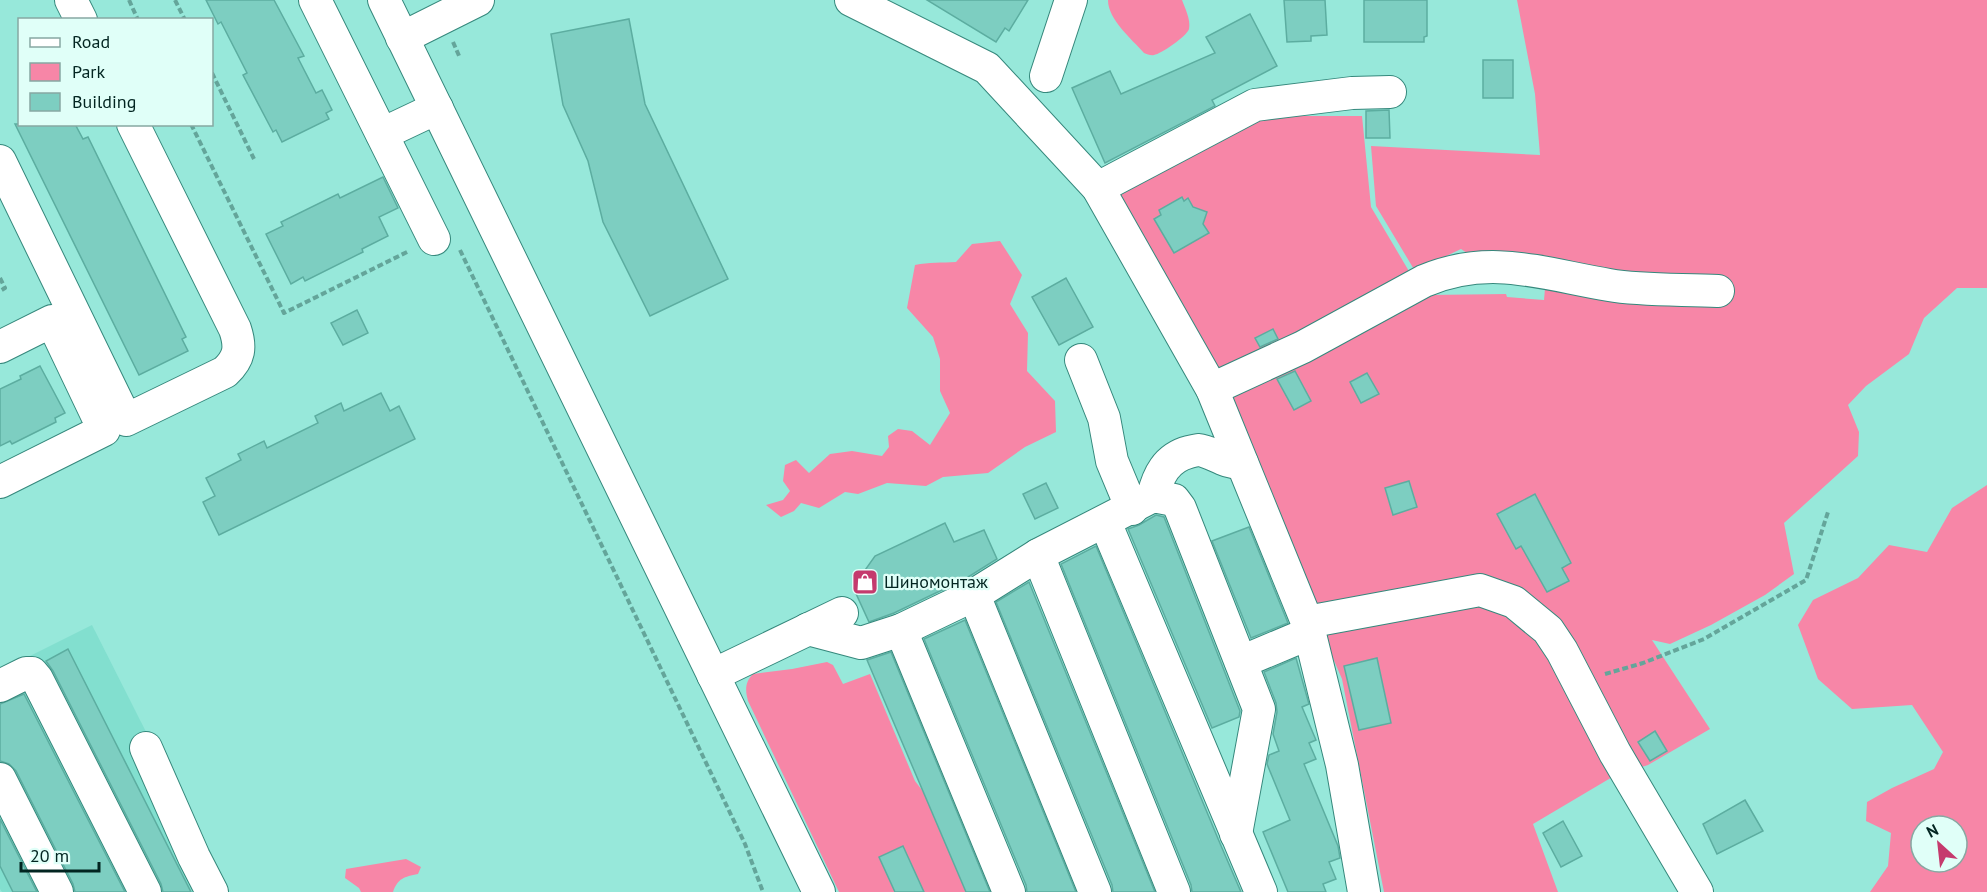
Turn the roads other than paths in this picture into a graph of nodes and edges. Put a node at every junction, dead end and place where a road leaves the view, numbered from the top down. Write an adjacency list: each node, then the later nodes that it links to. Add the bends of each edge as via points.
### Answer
1 (71, 0): 7 (street)
2 (315, 0): 13 (street)
3 (384, 0): 8 (street)
4 (478, 0): 8 (street)
5 (850, 0): 15 (street, via 987,68)
6 (1071, 0): 9 (street)
7 (80, 18)
8 (402, 38): 11 (street)
9 (1046, 76)
10 (1390, 92): 15 (street, via 1255,105)
11 (436, 108): 13 (street); 31 (street)
12 (134, 126): 14 (street, via 235,329 240,352 225,372 126,420)
13 (382, 134): 16 (street)
14 (0, 161)
15 (1098, 188): 20 (street)
16 (435, 243)
17 (1719, 291): 20 (street, via 1611,285 1502,266 1441,273 1303,347)
18 (0, 347): 22 (street, via 52,321 104,430)
19 (1081, 360): 23 (street, via 1104,418 1113,461)
20 (1212, 389): 21 (street)
21 (1242, 463): 23 (street, via 1230,463 1197,450 1178,455); 27 (street)
22 (0, 482)
23 (1130, 509): 24 (street); 30 (street, via 1173,500 1180,508); 35 (street)
24 (1038, 555): 25 (street); 42 (street)
25 (974, 595): 29 (street); 41 (street)
26 (842, 613): 28 (street)
27 (1308, 628): 30 (street); 44 (street, via 1342,765); 45 (street, via 1479,590 1514,602 1548,630 1562,651 1615,753)
28 (808, 630): 29 (street, via 861,643); 31 (street)
29 (901, 630): 40 (street)
30 (1241, 662): 35 (street, via 1259,709)
31 (713, 675): 39 (street)
32 (0, 686): 37 (street, via 26,673 37,679)
33 (146, 748): 38 (street)
34 (0, 779): 36 (street)
35 (1236, 834): 43 (street)
36 (57, 892)
37 (145, 892)
38 (212, 892)
39 (819, 892)
40 (1009, 892)
41 (1095, 892)
42 (1174, 892)
43 (1261, 892)
44 (1364, 892)
45 (1696, 892)

